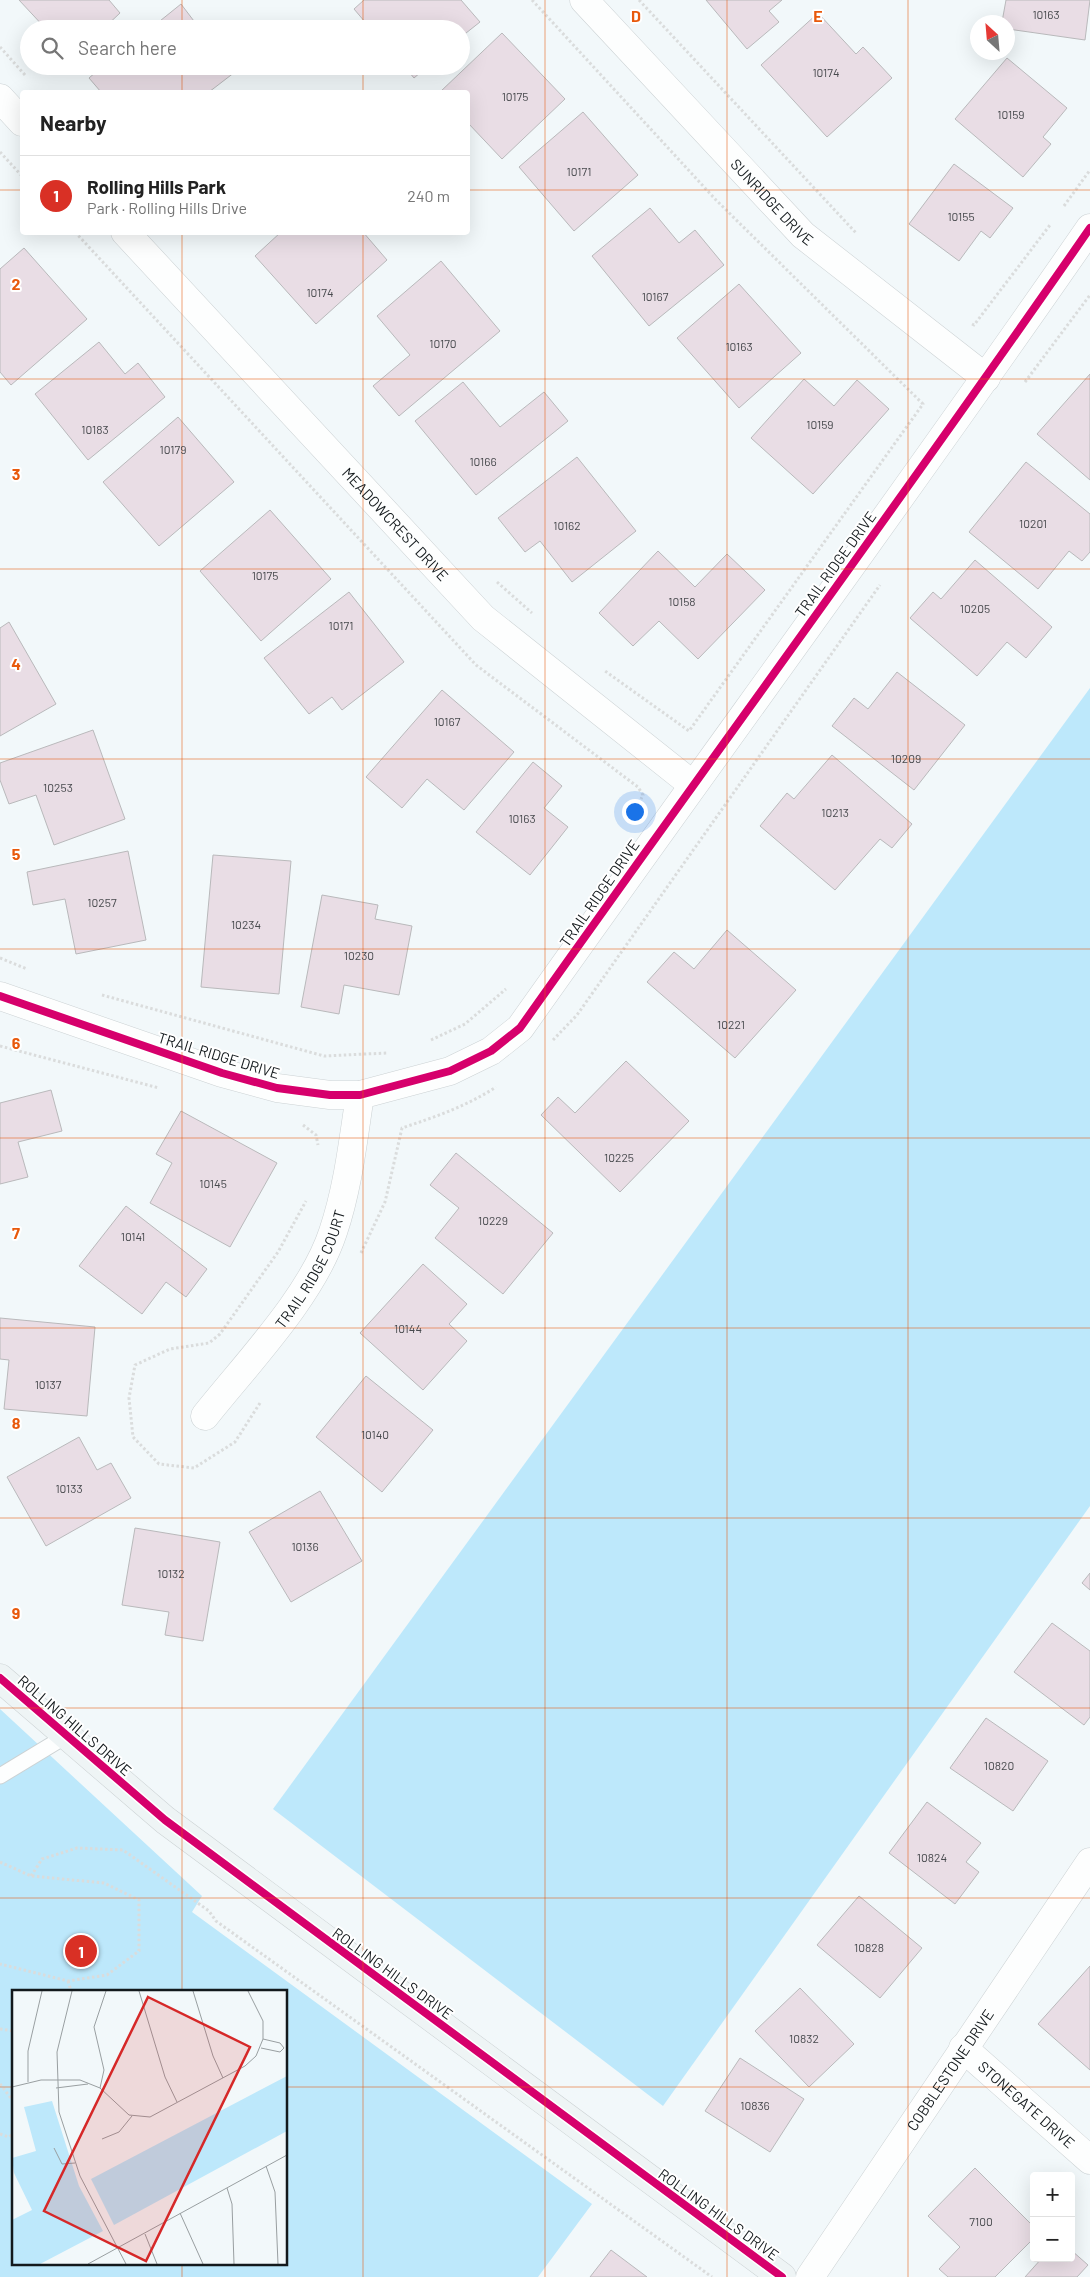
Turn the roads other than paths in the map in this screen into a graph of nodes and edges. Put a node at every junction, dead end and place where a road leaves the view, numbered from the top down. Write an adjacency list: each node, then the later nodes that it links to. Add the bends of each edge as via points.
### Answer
1 (584, 0): 6 (street, SUNRIDGE DRIVE, via 803,235)
2 (0, 98): 3 (street)
3 (20, 120)
4 (1090, 228): 6 (street, TRAIL RIDGE DRIVE)
5 (128, 235): 7 (street, MEADOWCREST DRIVE, via 483,618)
6 (986, 378): 7 (street, TRAIL RIDGE DRIVE)
7 (692, 784): 9 (street, TRAIL RIDGE DRIVE, via 520,1028 491,1051 450,1071)
8 (0, 996): 9 (street, TRAIL RIDGE DRIVE, via 222,1073 277,1088 330,1095)
9 (360, 1094): 10 (street, TRAIL RIDGE COURT, via 344,1194 332,1234 311,1280)
10 (205, 1416)
11 (0, 1678): 12 (street, ROLLING HILLS DRIVE)
12 (66, 1736): 13 (lane); 17 (street, ROLLING HILLS DRIVE, via 165,1820 244,1880)
13 (0, 1776)
14 (1090, 1862): 15 (street, COBBLESTONE DRIVE)
15 (964, 2048): 16 (street, STONEGATE DRIVE); 18 (street, COBBLESTONE DRIVE)
16 (1090, 2160)
17 (782, 2277)
18 (810, 2277)

